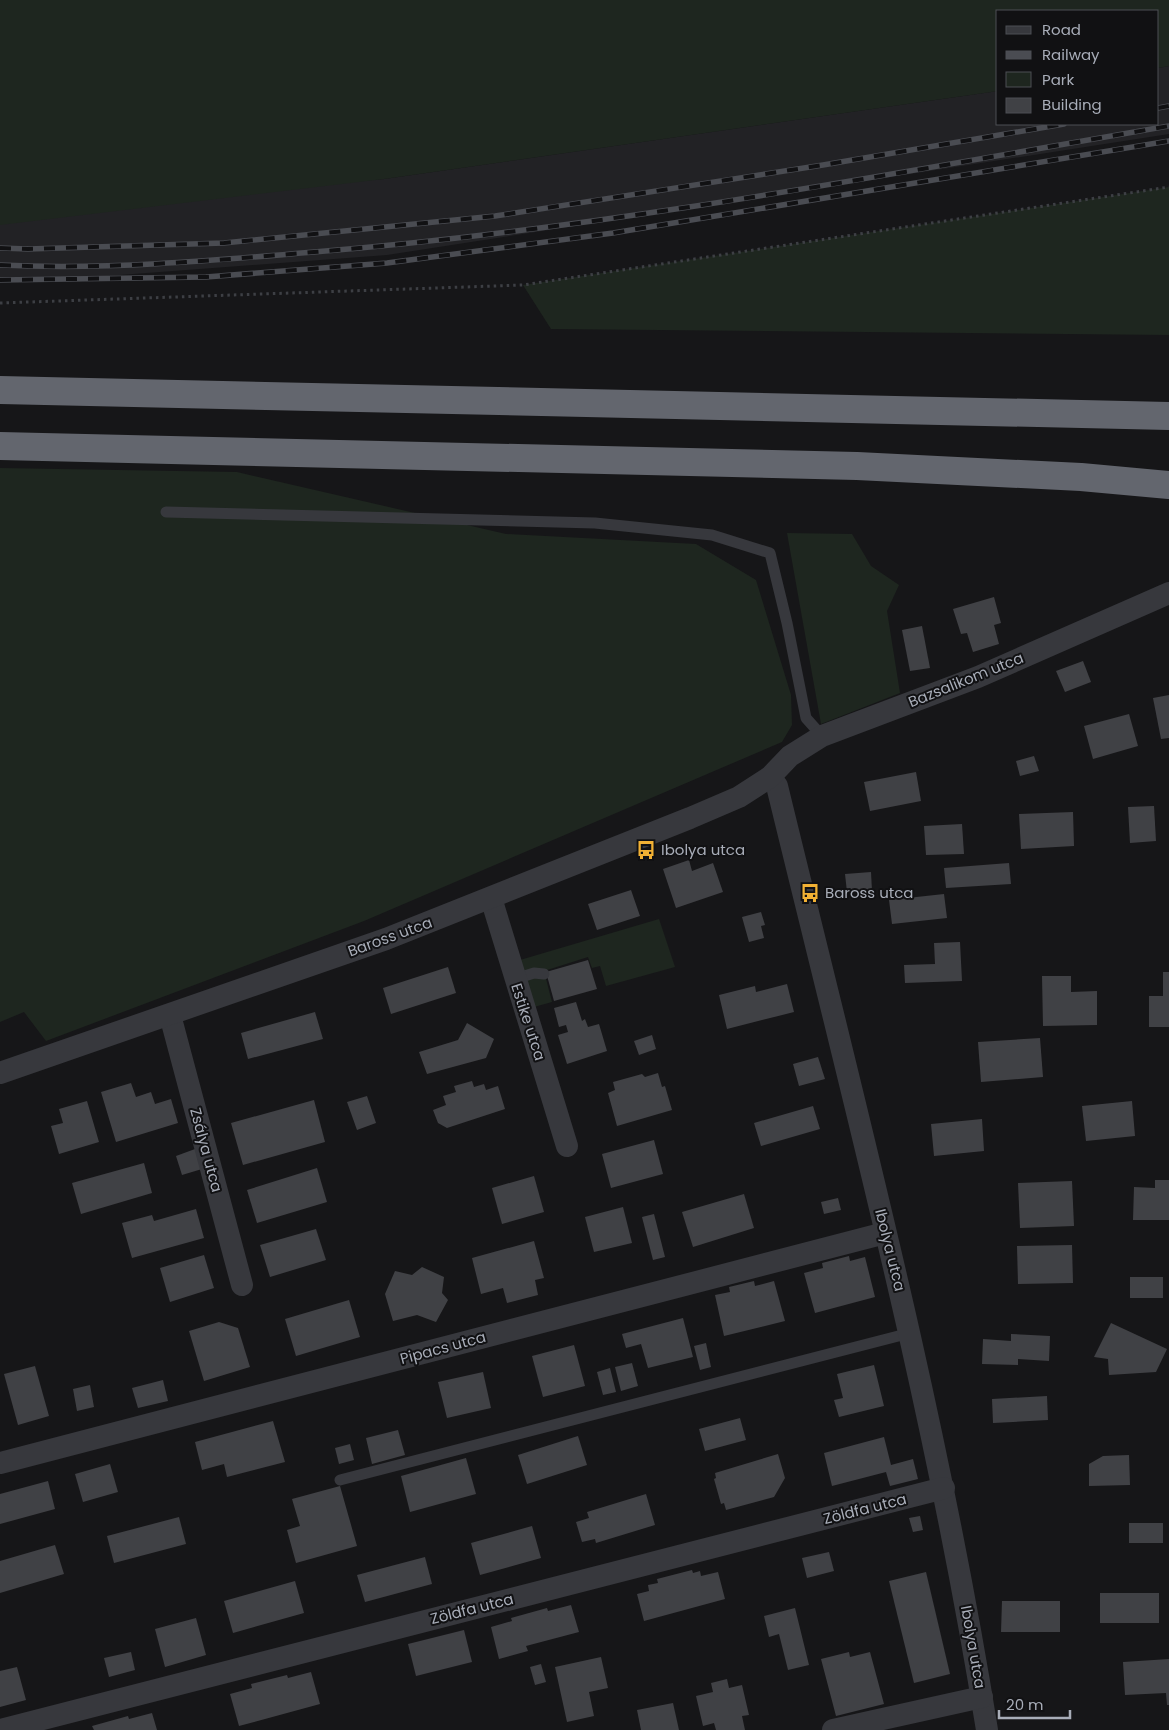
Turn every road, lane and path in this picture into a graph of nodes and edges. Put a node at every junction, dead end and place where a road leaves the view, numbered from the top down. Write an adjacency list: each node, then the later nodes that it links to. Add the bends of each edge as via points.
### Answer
1 (1169, 187): 2 (path, via 523,285)
2 (0, 303)
3 (0, 390): 4 (highway)
4 (1169, 416)
5 (0, 446): 6 (highway, via 857,466 1081,477)
6 (1169, 485)
7 (166, 512): 9 (lane, via 595,523 712,535 770,553 806,718)
8 (1169, 592): 9 (street, Bazsalikom utca, via 978,677)
9 (822, 736): 10 (street, Bazsalikom utca, via 790,756)
10 (770, 777): 11 (street, Baross utca, via 739,797); 17 (street, Ibolya utca, via 777,786)
11 (491, 898): 13 (street, Estike utca); 14 (street, Baross utca, via 386,939)
12 (544, 974): 13 (lane, via 534,973)
13 (514, 979): 16 (street, Estike utca)
14 (170, 1015): 15 (street, Baross utca); 18 (street, Zsálya utca)
15 (0, 1073)
16 (567, 1146)
17 (885, 1233): 19 (street, Ibolya utca); 20 (street, Pipacs utca)
18 (242, 1285)
19 (910, 1333): 21 (lane); 22 (street, Ibolya utca)
20 (0, 1463)
21 (340, 1480)
22 (944, 1488): 23 (street, Ibolya utca); 25 (street, Zöldfa utca)
23 (982, 1697): 24 (street); 26 (street, Ibolya utca)
24 (843, 1729)
25 (0, 1730)
26 (987, 1730)

